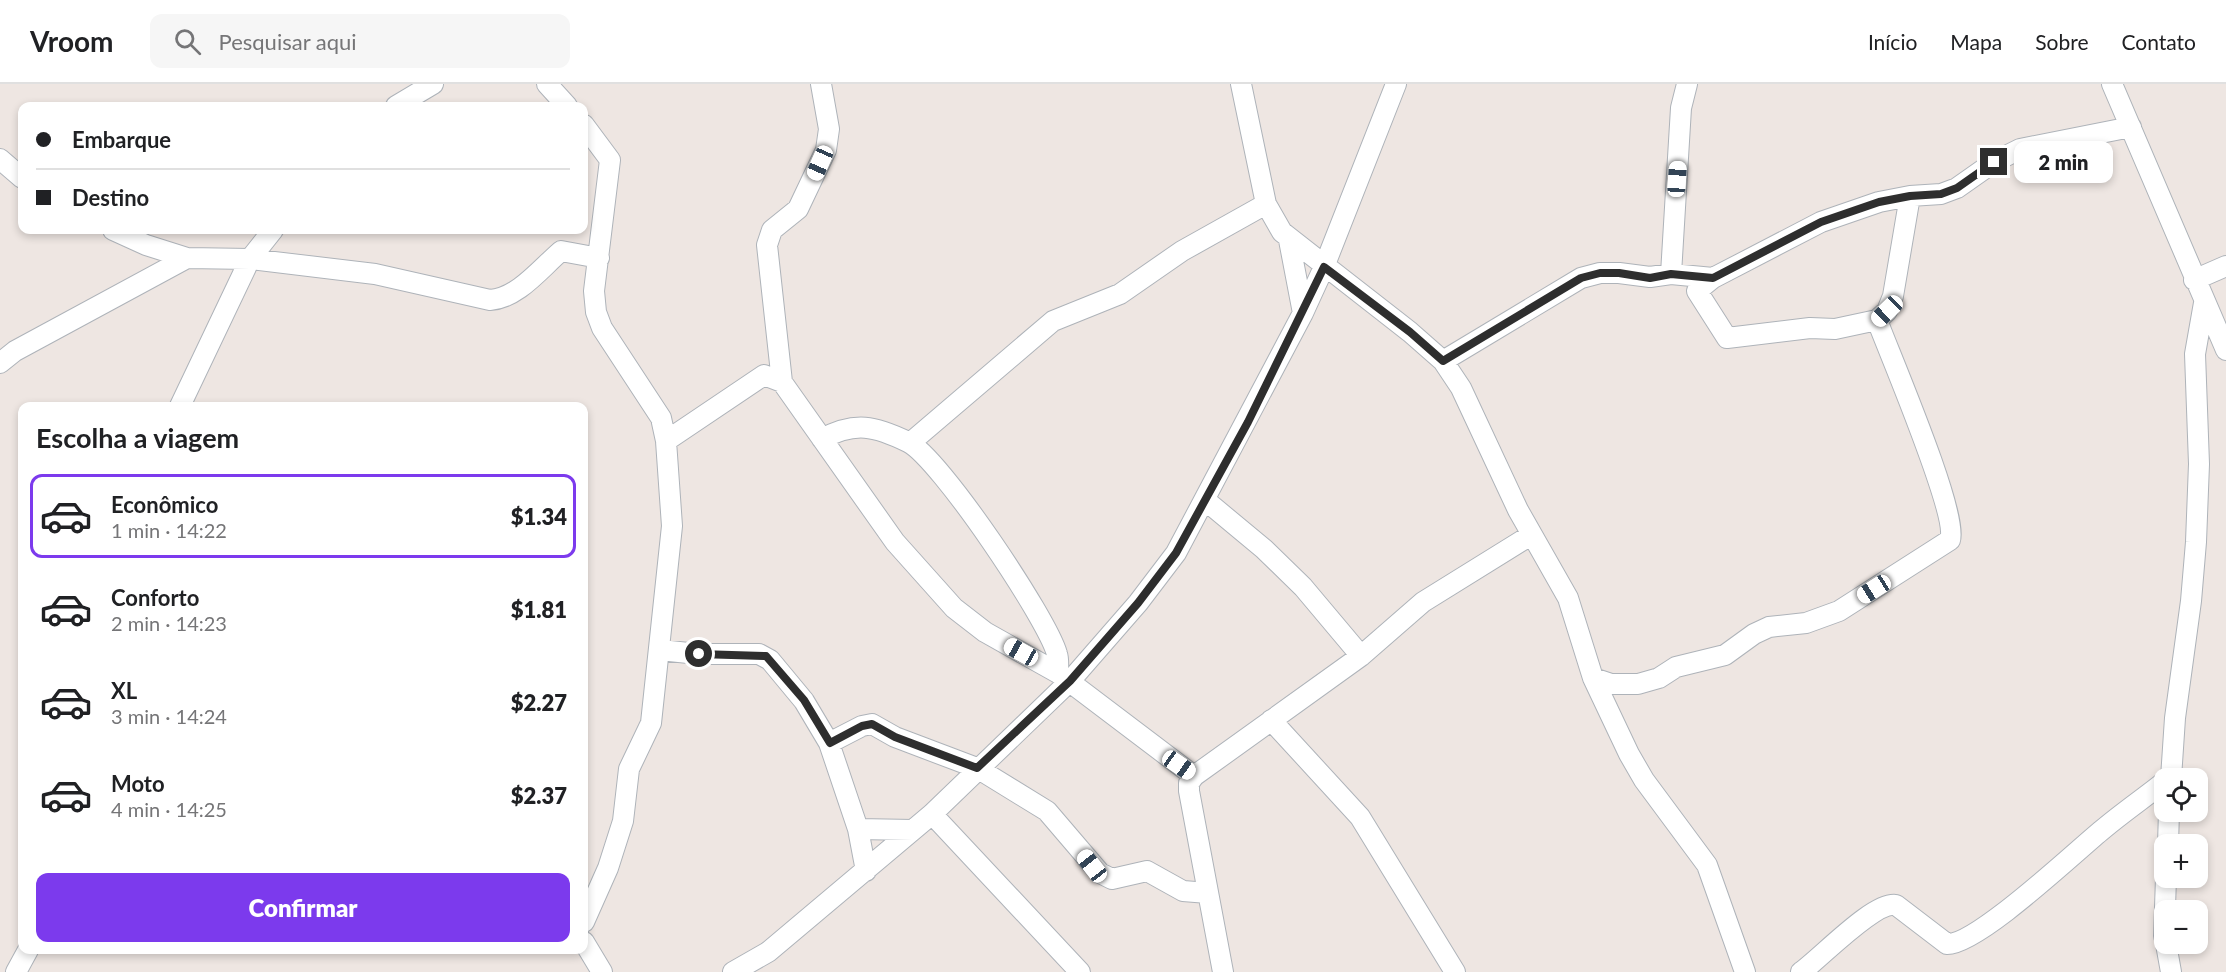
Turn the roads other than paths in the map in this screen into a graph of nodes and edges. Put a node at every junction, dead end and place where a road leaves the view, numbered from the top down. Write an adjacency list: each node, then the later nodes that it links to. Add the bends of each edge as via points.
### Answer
1 (433, 84): 8 (street)
2 (547, 84): 9 (street)
3 (821, 84): 33 (street, via 829,129 826,150 798,209 772,230 767,245)
4 (1241, 84): 15 (street)
5 (1396, 84): 23 (street)
6 (1687, 84): 24 (street, via 1681,108)
7 (2112, 84): 10 (street)
8 (403, 102)
9 (563, 102)
10 (2131, 127): 14 (street, via 2020,149 1957,188 1941,194); 26 (street)
11 (588, 130): 20 (street, via 610,159)
12 (0, 159): 13 (street)
13 (18, 175)
14 (1910, 196): 25 (street, via 1821,222); 29 (street, via 1893,296 1887,311)
15 (1266, 204): 18 (street); 37 (street, via 1182,251 1120,294 1053,321)
16 (122, 234): 19 (street)
17 (270, 234): 21 (street)
18 (1289, 240): 23 (street); 28 (street)
19 (187, 258): 21 (street); 31 (street)
20 (599, 258): 21 (street, via 561,251 513,293 490,300 375,274); 36 (street, via 594,291 596,312 602,328 651,399 661,418)
21 (250, 259): 34 (street)
22 (2226, 266): 26 (street)
23 (1324, 267): 28 (street); 32 (street)
24 (1671, 274): 25 (street); 32 (street, via 1650,278 1600,273 1581,278)
25 (1713, 278): 29 (street, via 1697,291 1727,338 1810,328 1835,329)
26 (2194, 280): 27 (street)
27 (2204, 303): 30 (street); 47 (street, via 2195,354 2199,464 2196,542)
28 (1303, 313): 38 (street)
29 (1877, 320): 43 (street, via 1944,498 1953,532 1950,540 1839,611 1806,623 1769,627 1725,655 1676,667 1659,678 1638,684 1611,684)
30 (2226, 350)
31 (5, 354)
32 (1443, 361): 39 (street, via 1474,412)
33 (782, 382): 35 (street); 36 (street, via 764,375)
34 (182, 402)
35 (822, 439): 37 (street, via 860,426); 42 (street, via 874,514 939,594 985,632)
36 (666, 441): 40 (street, via 672,526)
37 (910, 443): 42 (street, via 937,467 1044,624)
38 (1205, 500): 41 (street, via 1303,587); 42 (street, via 1176,553 1138,603)
39 (1531, 535): 41 (street, via 1424,602); 43 (street, via 1568,598)
40 (660, 650): 45 (street, via 766,656 804,700); 55 (street, via 651,723 628,769 623,821)
41 (1360, 656): 44 (street)
42 (1064, 677): 46 (street); 48 (street)
43 (1593, 678): 65 (street, via 1644,780 1707,865)
44 (1272, 720): 48 (street); 64 (street, via 1360,818)
45 (830, 743): 46 (street, via 872,724 895,737); 51 (street)
46 (977, 768): 50 (street); 54 (street, via 1047,811 1100,873 1112,879 1147,871 1183,891)
47 (2170, 768)
48 (1194, 776): 54 (street, via 1189,790)
49 (2154, 790): 66 (street, via 2005,912 1964,938 1947,944 1896,905 1887,904)
50 (932, 814): 52 (street); 62 (street)
51 (858, 829): 52 (street); 53 (street)
52 (913, 830): 53 (street)
53 (866, 871): 61 (street, via 768,952)
54 (1208, 893): 63 (street)
55 (588, 913)
56 (588, 949): 60 (street)
57 (26, 954): 59 (street)
58 (2168, 954): 67 (street)
59 (16, 972)
60 (602, 972)
61 (733, 972)
62 (1080, 972)
63 (1223, 972)
64 (1455, 972)
65 (1745, 972)
66 (1801, 972)
67 (2171, 972)

